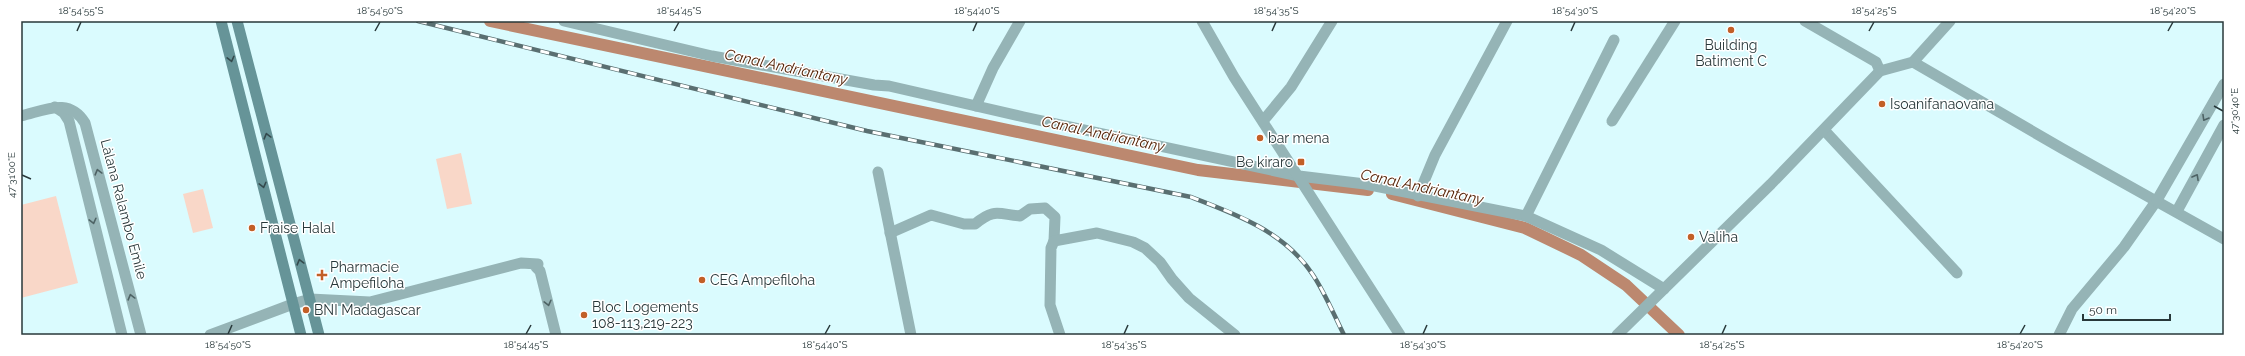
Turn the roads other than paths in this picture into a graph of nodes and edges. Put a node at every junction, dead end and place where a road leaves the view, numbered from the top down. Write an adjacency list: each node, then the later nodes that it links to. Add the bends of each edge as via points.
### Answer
1 (221, 21): 34 (main road, one-way to 34)
2 (237, 21): 33 (main road, one-way to 2)
3 (564, 21): 15 (street, via 712,56 889,86)
4 (1020, 21): 15 (street, via 993,68)
5 (1202, 21): 19 (street)
6 (1332, 21): 19 (street, via 1292,87)
7 (1507, 21): 24 (street, via 1435,155)
8 (1675, 21): 18 (street)
9 (1805, 21): 13 (street, via 1876,62)
10 (1950, 21): 12 (street)
11 (1614, 40): 27 (street)
12 (1913, 62): 13 (street); 25 (street)
13 (1880, 71): 21 (street)
14 (2224, 84): 25 (street, one-way to 25)
15 (976, 106): 23 (street)
16 (57, 107): 17 (street); 35 (street, one-way to 35, via 69,121); 36 (street, Làlana Ralambo Emile, one-way to 16, via 85,123 79,114 68,108)
17 (21, 116)
18 (1612, 120)
19 (1263, 121): 23 (street)
20 (2224, 125): 26 (street, one-way to 20)
21 (1824, 130): 31 (street); 32 (street)
22 (878, 172): 28 (street)
23 (1299, 176): 24 (street, via 1365,184); 44 (street)
24 (1418, 196): 27 (street)
25 (2157, 200): 26 (street); 46 (street, via 2124,247 2072,309)
26 (2177, 211): 29 (street)
27 (1526, 216): 32 (street, via 1601,250)
28 (890, 233): 30 (street, via 931,215 964,224 975,224 994,212 1020,216 1030,210 1045,208 1055,217); 41 (street)
29 (2224, 239)
30 (1054, 241): 42 (street, via 1051,248 1050,305); 43 (street, via 1097,233 1133,242 1145,248 1160,262 1189,298)
31 (1957, 273)
32 (1664, 289): 45 (street)
33 (310, 299): 34 (street); 39 (main road); 40 (street, one-way to 40, via 370,302 521,263 538,264 536,267 540,271)
34 (293, 304): 37 (street); 38 (main road)
35 (122, 335)
36 (141, 335)
37 (210, 335)
38 (301, 335)
39 (319, 335)
40 (556, 335)
41 (912, 335)
42 (1060, 335)
43 (1235, 335)
44 (1400, 335)
45 (1616, 335)
46 (2059, 335)

